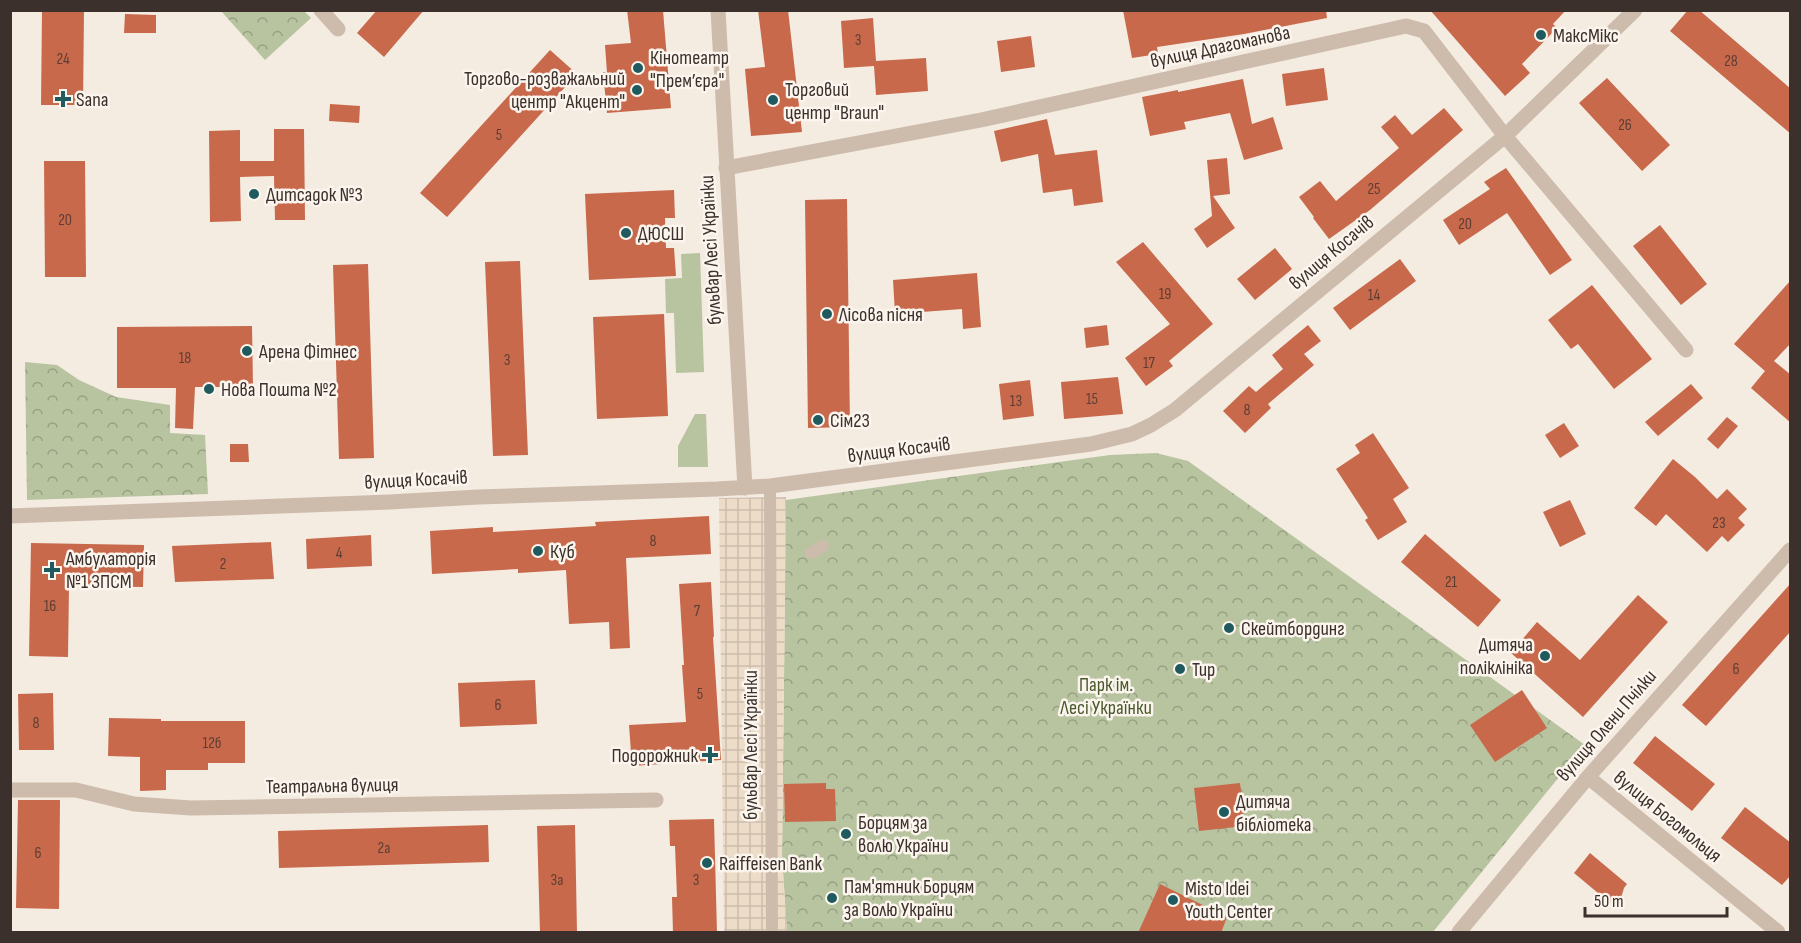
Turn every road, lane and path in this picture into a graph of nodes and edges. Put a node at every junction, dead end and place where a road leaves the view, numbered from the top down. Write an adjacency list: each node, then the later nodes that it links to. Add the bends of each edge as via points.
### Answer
1 (321, 10): 4 (street)
2 (718, 10): 6 (street, бульвар Лесі Українки)
3 (1635, 10): 5 (street, вулиця Косачів)
4 (338, 29)
5 (1505, 136): 6 (street, вулиця Драгоманова, via 1424,31 1406,27 981,120); 7 (street, вулиця Драгоманова); 8 (street, вулиця Косачів, via 1175,410 1132,435 1022,454)
6 (726, 168): 9 (street, бульвар Лесі Українки)
7 (1686, 350)
8 (770, 486): 9 (street, вулиця Косачів); 17 (street, бульвар Лесі Українки)
9 (745, 488): 10 (street, вулиця Косачів)
10 (10, 516)
11 (824, 546): 13 (street)
12 (1791, 550): 14 (street, вулиця Олени Пчілки)
13 (811, 553)
14 (1588, 777): 18 (street, вулиця Олени Пчілки); 19 (street, вулиця Богомольця)
15 (10, 790): 16 (street, Театральна вулиця, via 76,790 134,804 191,808)
16 (656, 800)
17 (772, 933)
18 (1460, 933)
19 (1778, 933)

